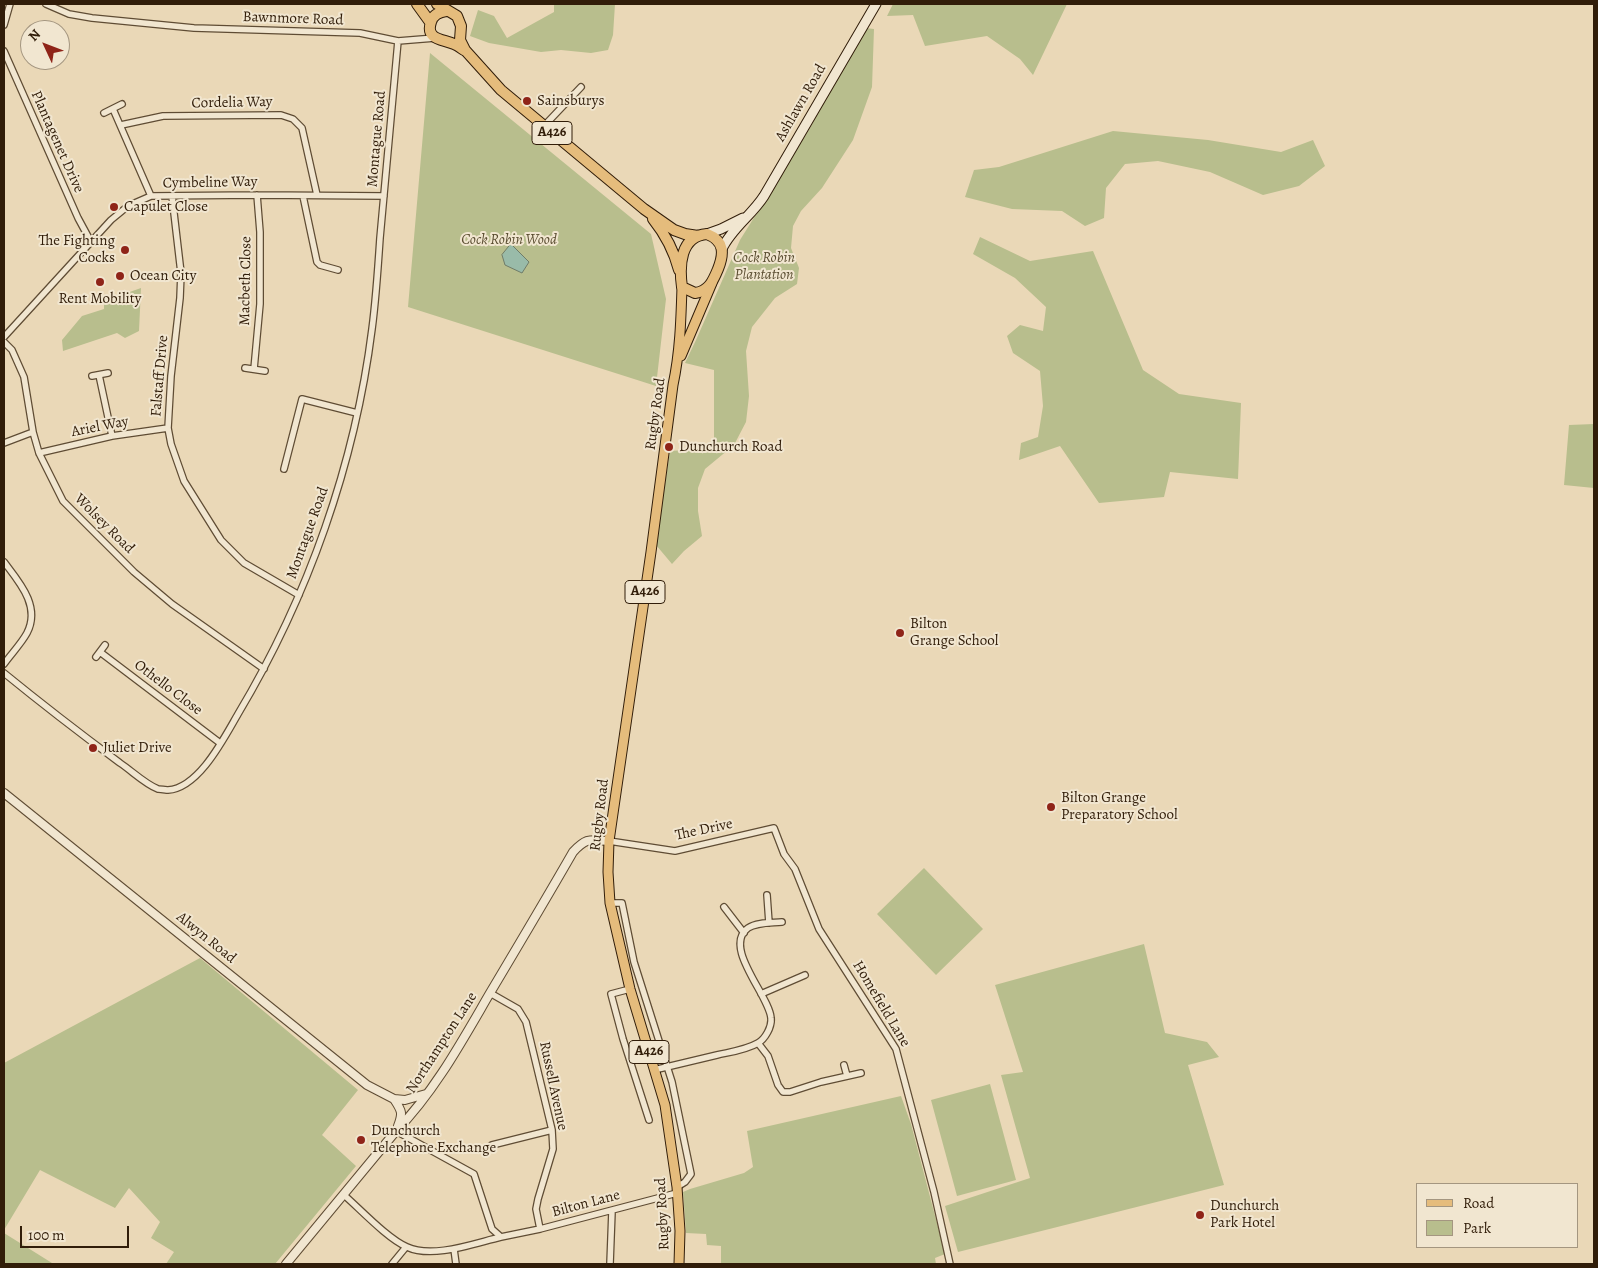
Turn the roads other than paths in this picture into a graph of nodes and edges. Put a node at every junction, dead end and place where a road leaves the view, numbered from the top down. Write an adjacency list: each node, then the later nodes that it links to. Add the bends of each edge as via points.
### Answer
1 (10, 4): 8 (street)
2 (46, 4): 6 (street, Bawnmore Road)
3 (417, 4): 9 (highway)
4 (437, 4): 7 (highway, A426)
5 (876, 4): 28 (main road, Ashlawn Road, via 764,196)
6 (55, 5): 11 (street, Bawnmore Road, via 69,14 92,18 194,28 360,34)
7 (446, 11): 9 (highway, via 437,13); 10 (highway, A426, via 457,16 461,26)
8 (4, 26)
9 (432, 29): 11 (street, Bawnmore Road, via 421,38); 12 (highway, A426, via 442,41)
10 (459, 33): 12 (highway); 13 (highway, A426)
11 (398, 41): 26 (street, Montague Road)
12 (447, 42): 13 (highway, A426)
13 (465, 50): 20 (highway, A426, via 501,90)
14 (4, 51): 30 (street, Plantagenet Drive)
15 (581, 87): 20 (street)
16 (122, 104): 17 (street)
17 (113, 109): 18 (street); 19 (street)
18 (104, 112)
19 (121, 125): 22 (street, Cordelia Way, via 163,116 282,115 293,119 302,128); 23 (street)
20 (544, 126): 27 (highway, A426)
21 (257, 195): 24 (street, Cymbeline Way); 25 (street, Cymbeline Way); 40 (street, Macbeth Close, via 260,304)
22 (317, 195): 25 (street, Cymbeline Way); 26 (street, Cymbeline Way)
23 (151, 196): 24 (street, Cymbeline Way); 30 (street, Cymbeline Way, via 128,206 110,220)
24 (172, 196): 46 (street, Falstaff Drive, via 181,273)
25 (303, 196): 32 (street, via 317,262)
26 (384, 196): 45 (street, Montague Road, via 372,329)
27 (644, 209): 29 (highway, A426, via 674,230); 33 (highway, A426, via 663,232)
28 (749, 215): 29 (main road, Ashlawn Road); 31 (main road, Ashlawn Road)
29 (702, 235): 31 (highway, via 716,239); 33 (highway, via 693,238 682,254)
30 (91, 242): 36 (street, Cymbeline Way)
31 (722, 249): 34 (highway, via 722,259)
32 (338, 270)
33 (680, 274): 35 (highway)
34 (712, 283): 35 (highway, via 695,293); 38 (main road)
35 (682, 287): 38 (main road, A426)
36 (4, 337)
37 (4, 342): 47 (street, Wolsey Road, via 12,350 24,376)
38 (678, 365): 61 (main road, Rugby Road / A426)
39 (245, 368): 40 (street)
40 (254, 369): 41 (street)
41 (265, 371)
42 (108, 373): 43 (street)
43 (100, 375): 44 (street); 48 (street)
44 (92, 376)
45 (357, 413): 51 (street, via 302,399); 53 (street, Montague Road, via 334,501)
46 (168, 428): 48 (street, Ariel Way); 53 (street, Falstaff Drive, via 184,481 222,540 244,563)
47 (33, 432): 49 (street); 50 (street, Wolsey Road)
48 (112, 436): 50 (street, Ariel Way)
49 (4, 443)
50 (39, 453): 56 (street, Wolsey Road, via 63,502 134,572 172,604)
51 (284, 469)
52 (4, 562): 55 (street, via 30,600 31,622 27,633)
53 (299, 595): 56 (street, Montague Road)
54 (105, 645): 58 (street, Othello Close, via 98,654)
55 (4, 664)
56 (264, 669): 58 (street, Montague Road)
57 (4, 673): 58 (street, Montague Road, via 90,741 159,789 178,788 189,783)
58 (220, 743)
59 (4, 793): 81 (street, Alwyn Road, via 367,1085)
60 (774, 828): 61 (street, The Drive, via 675,851); 98 (street, Homefield Lane, via 784,854 796,869 819,929 896,1049)
61 (609, 841): 63 (main road, Rugby Road / A426); 70 (street, Northampton Lane, via 583,842 573,852)
62 (767, 895): 66 (street)
63 (610, 903): 69 (main road, Rugby Road / A426); 74 (street, via 622,903 634,962)
64 (724, 907): 67 (street)
65 (782, 922): 66 (street)
66 (769, 923): 67 (street, via 749,927)
67 (744, 933): 71 (street, via 741,947 745,966)
68 (806, 975): 71 (street)
69 (630, 989): 75 (main road, Rugby Road / A426); 82 (street, via 610,991)
70 (490, 993): 80 (street, Northampton Lane); 83 (street, Russell Avenue, via 518,1009 526,1022)
71 (761, 994): 72 (street, via 772,1018 769,1031)
72 (758, 1043): 74 (street); 77 (street, via 768,1056 783,1092)
73 (844, 1065): 77 (street)
74 (667, 1067): 75 (street); 78 (street)
75 (654, 1070): 79 (main road, Rugby Road / A426)
76 (861, 1073): 77 (street)
77 (847, 1076)
78 (672, 1082): 79 (street); 86 (street, via 691,1174)
79 (659, 1086): 86 (main road, Rugby Road / A426, via 665,1105)
80 (426, 1094): 81 (street, Alwyn Road, via 405,1100); 84 (street, Northampton Lane)
81 (394, 1098): 84 (street, via 402,1110)
82 (649, 1120)
83 (552, 1130): 85 (street); 89 (street, Russell Avenue, via 553,1149 536,1209)
84 (396, 1131): 87 (street, Northampton Lane); 90 (street, via 474,1174 492,1229)
85 (492, 1145)
86 (677, 1190): 88 (street, Bilton Lane); 97 (main road, Rugby Road / A426)
87 (344, 1195): 91 (street, Bilton Lane); 93 (street, Northampton Lane)
88 (612, 1211): 89 (street, Bilton Lane); 96 (street)
89 (540, 1229): 90 (street, Bilton Lane)
90 (502, 1237): 92 (street, Bilton Lane)
91 (406, 1247): 92 (street, Bilton Lane, via 423,1251); 94 (street)
92 (454, 1249): 95 (street)
93 (286, 1264)
94 (392, 1264)
95 (456, 1264)
96 (610, 1264)
97 (679, 1264)
98 (950, 1264)

